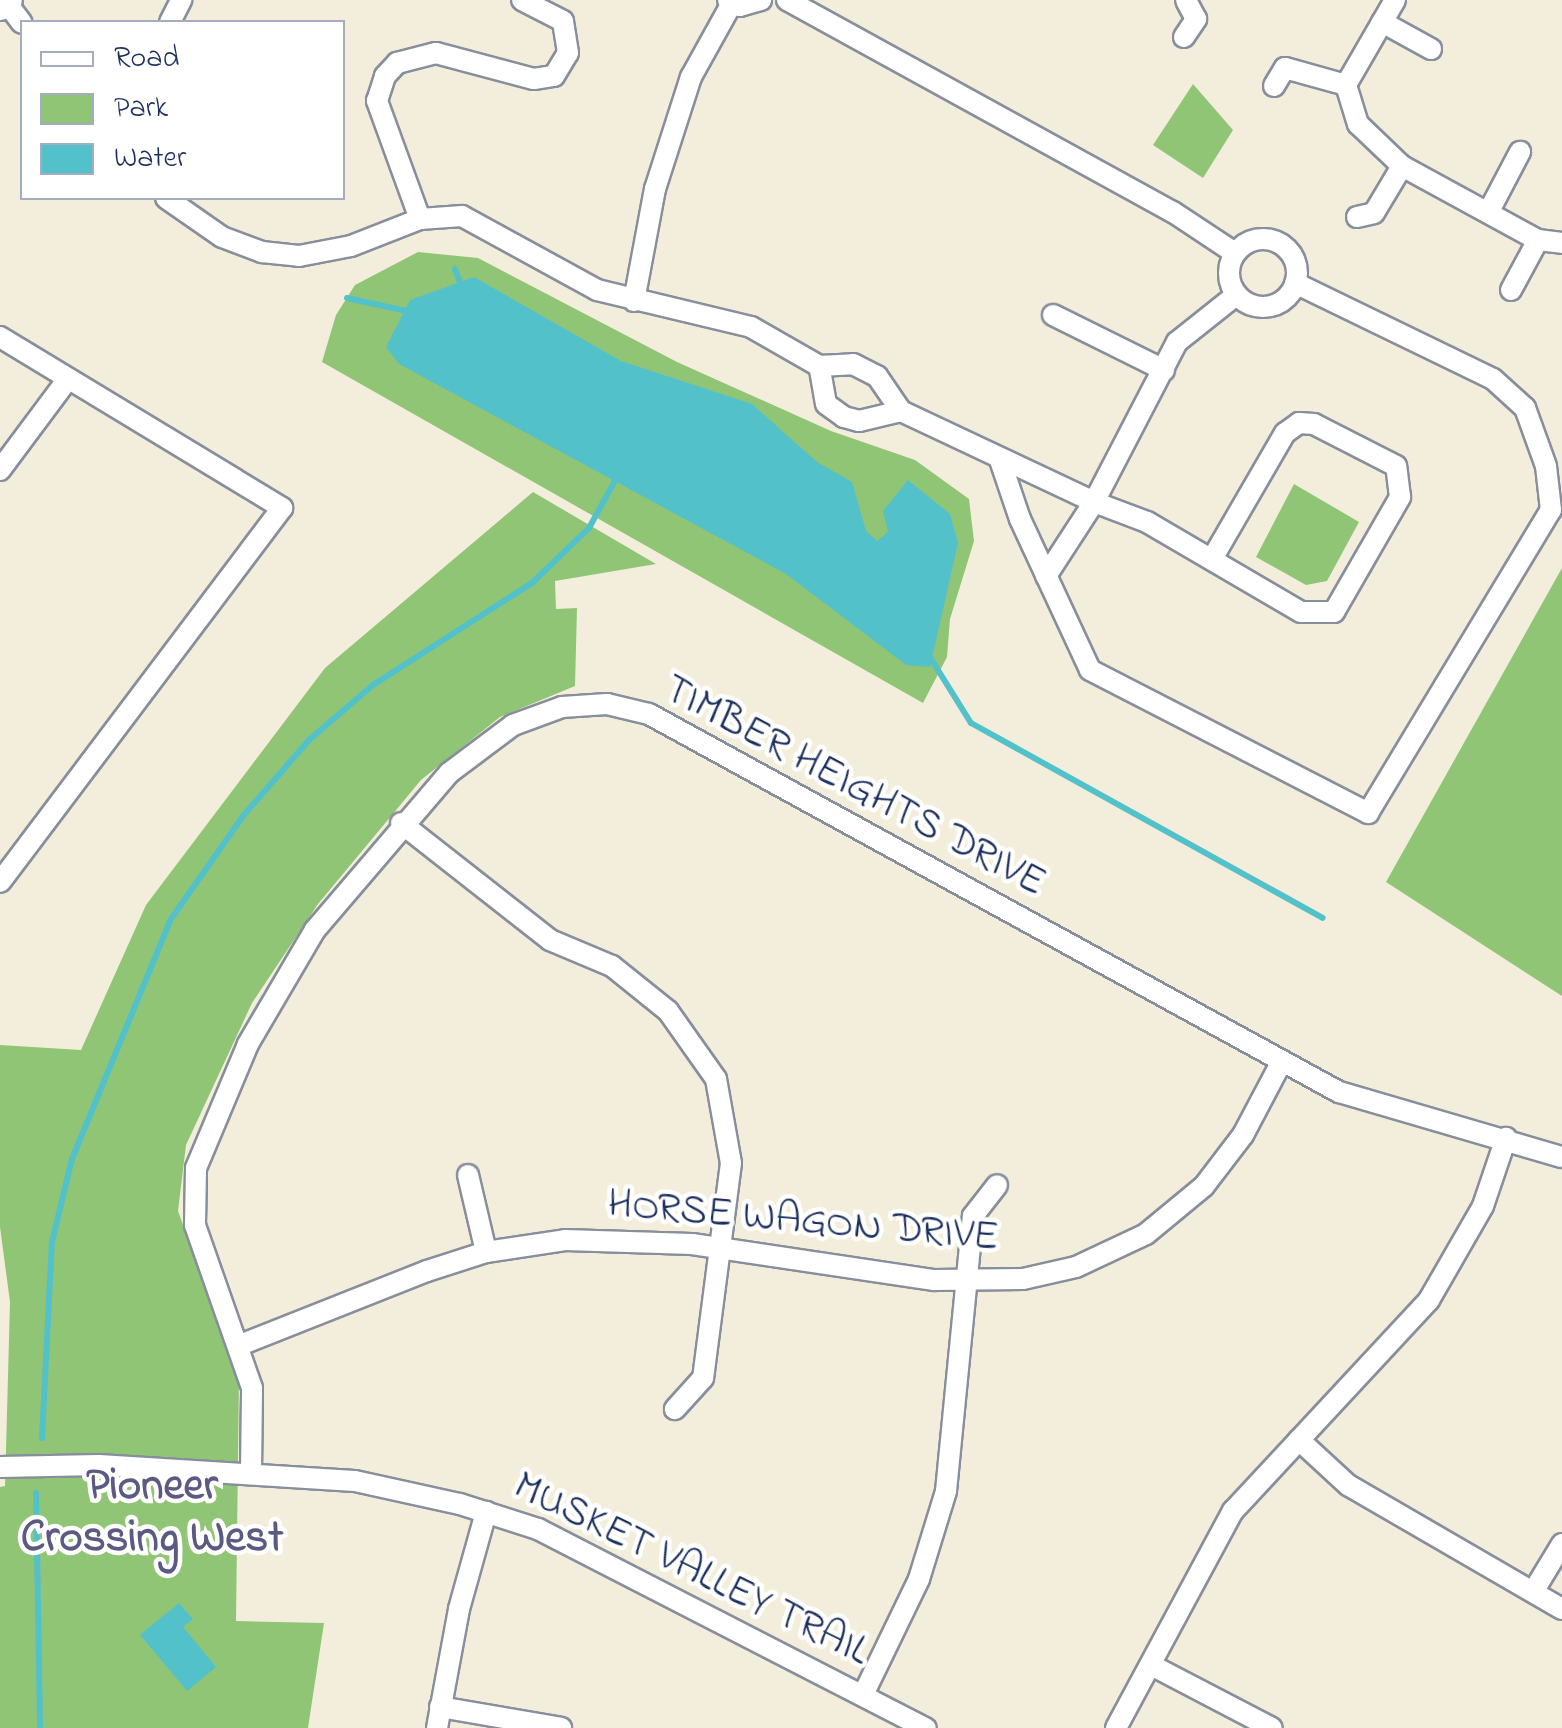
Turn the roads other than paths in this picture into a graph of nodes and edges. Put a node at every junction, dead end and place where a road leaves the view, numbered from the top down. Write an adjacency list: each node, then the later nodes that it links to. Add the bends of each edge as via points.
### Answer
1 (522, 0): 17 (street, via 562,21 568,53 554,76 534,79 436,52 414,55 385,76 377,101)
2 (761, 0): 6 (street)
3 (787, 0): 20 (street, via 1156,202)
4 (1186, 0): 8 (street, via 1196,19)
5 (1395, 0): 7 (street)
6 (730, 1): 24 (street, via 691,77 654,189)
7 (1382, 22): 9 (street); 10 (street)
8 (1184, 37)
9 (1432, 49)
10 (1346, 85): 11 (street, via 1285,68); 13 (street, via 1358,124)
11 (1274, 86)
12 (1520, 152): 15 (street)
13 (1402, 166): 15 (street); 16 (street, via 1374,212)
14 (169, 200): 17 (street, via 222,238 299,256 351,246)
15 (1489, 211): 18 (street)
16 (1357, 217)
17 (420, 219): 24 (street, via 462,216 597,290)
18 (1538, 240): 19 (street); 22 (street)
19 (1562, 244)
20 (1235, 253): 21 (street, via 1252,240 1273,240 1295,262); 23 (street, via 1228,274)
21 (1296, 283): 23 (street, via 1274,305 1254,306); 35 (street, via 1493,378 1524,408 1546,466 1550,510 1368,814 1090,670)
22 (1511, 290)
23 (1236, 295): 28 (street, via 1178,342)
24 (634, 301): 27 (street, via 751,327)
25 (1053, 314): 28 (street)
26 (0, 337): 29 (street)
27 (818, 366): 30 (street, via 853,364 876,376); 30 (street, via 826,404 844,416 859,421)
28 (1164, 370): 33 (street)
29 (67, 380): 32 (street); 37 (street, via 282,508)
30 (901, 411): 31 (street)
31 (1000, 460): 33 (street); 35 (street)
32 (0, 470)
33 (1094, 502): 34 (street); 35 (street)
34 (1212, 559): 34 (street, via 1300,612 1334,612 1400,497 1396,466 1314,424 1299,424 1286,434)
35 (1046, 576)
36 (401, 822): 38 (street, TIMBER HEIGHTS DRIVE, via 448,773 513,725 562,707 607,704 649,714); 43 (street, via 550,940 612,966 668,1011 716,1079 731,1163); 46 (street, TIMBER HEIGHTS DRIVE, via 280,980 196,1168 195,1225)
37 (0, 882)
38 (1281, 1062): 39 (street, TIMBER HEIGHTS DRIVE, via 1404,1115); 45 (street, HORSE WAGON DRIVE, via 1243,1135 1204,1186 1146,1234 1076,1268)
39 (1506, 1138): 40 (street, TIMBER HEIGHTS DRIVE); 48 (street, via 1482,1206 1429,1300)
40 (1562, 1157)
41 (468, 1175): 44 (street)
42 (997, 1185): 45 (street, via 972,1216)
43 (719, 1249): 44 (street, HORSE WAGON DRIVE, via 601,1239); 45 (street, HORSE WAGON DRIVE); 47 (street, via 703,1378)
44 (486, 1252): 46 (street, HORSE WAGON DRIVE)
45 (962, 1281): 56 (street, via 946,1491 919,1579)
46 (240, 1345): 50 (street, TIMBER HEIGHTS DRIVE, via 252,1388)
47 (675, 1408)
48 (1299, 1440): 53 (street, via 1348,1485); 55 (street, via 1233,1511)
49 (0, 1466): 50 (street, MUSKET VALLEY TRAIL)
50 (251, 1473): 51 (street, MUSKET VALLEY TRAIL, via 355,1482)
51 (486, 1512): 56 (street, MUSKET VALLEY TRAIL, via 538,1529); 57 (street)
52 (1562, 1544): 53 (street)
53 (1534, 1592): 54 (street)
54 (1562, 1609)
55 (1151, 1665): 60 (street); 61 (street)
56 (863, 1695): 59 (street, MUSKET VALLEY TRAIL)
57 (439, 1717): 58 (street)
58 (561, 1728)
59 (926, 1728)
60 (1116, 1728)
61 (1272, 1728)

